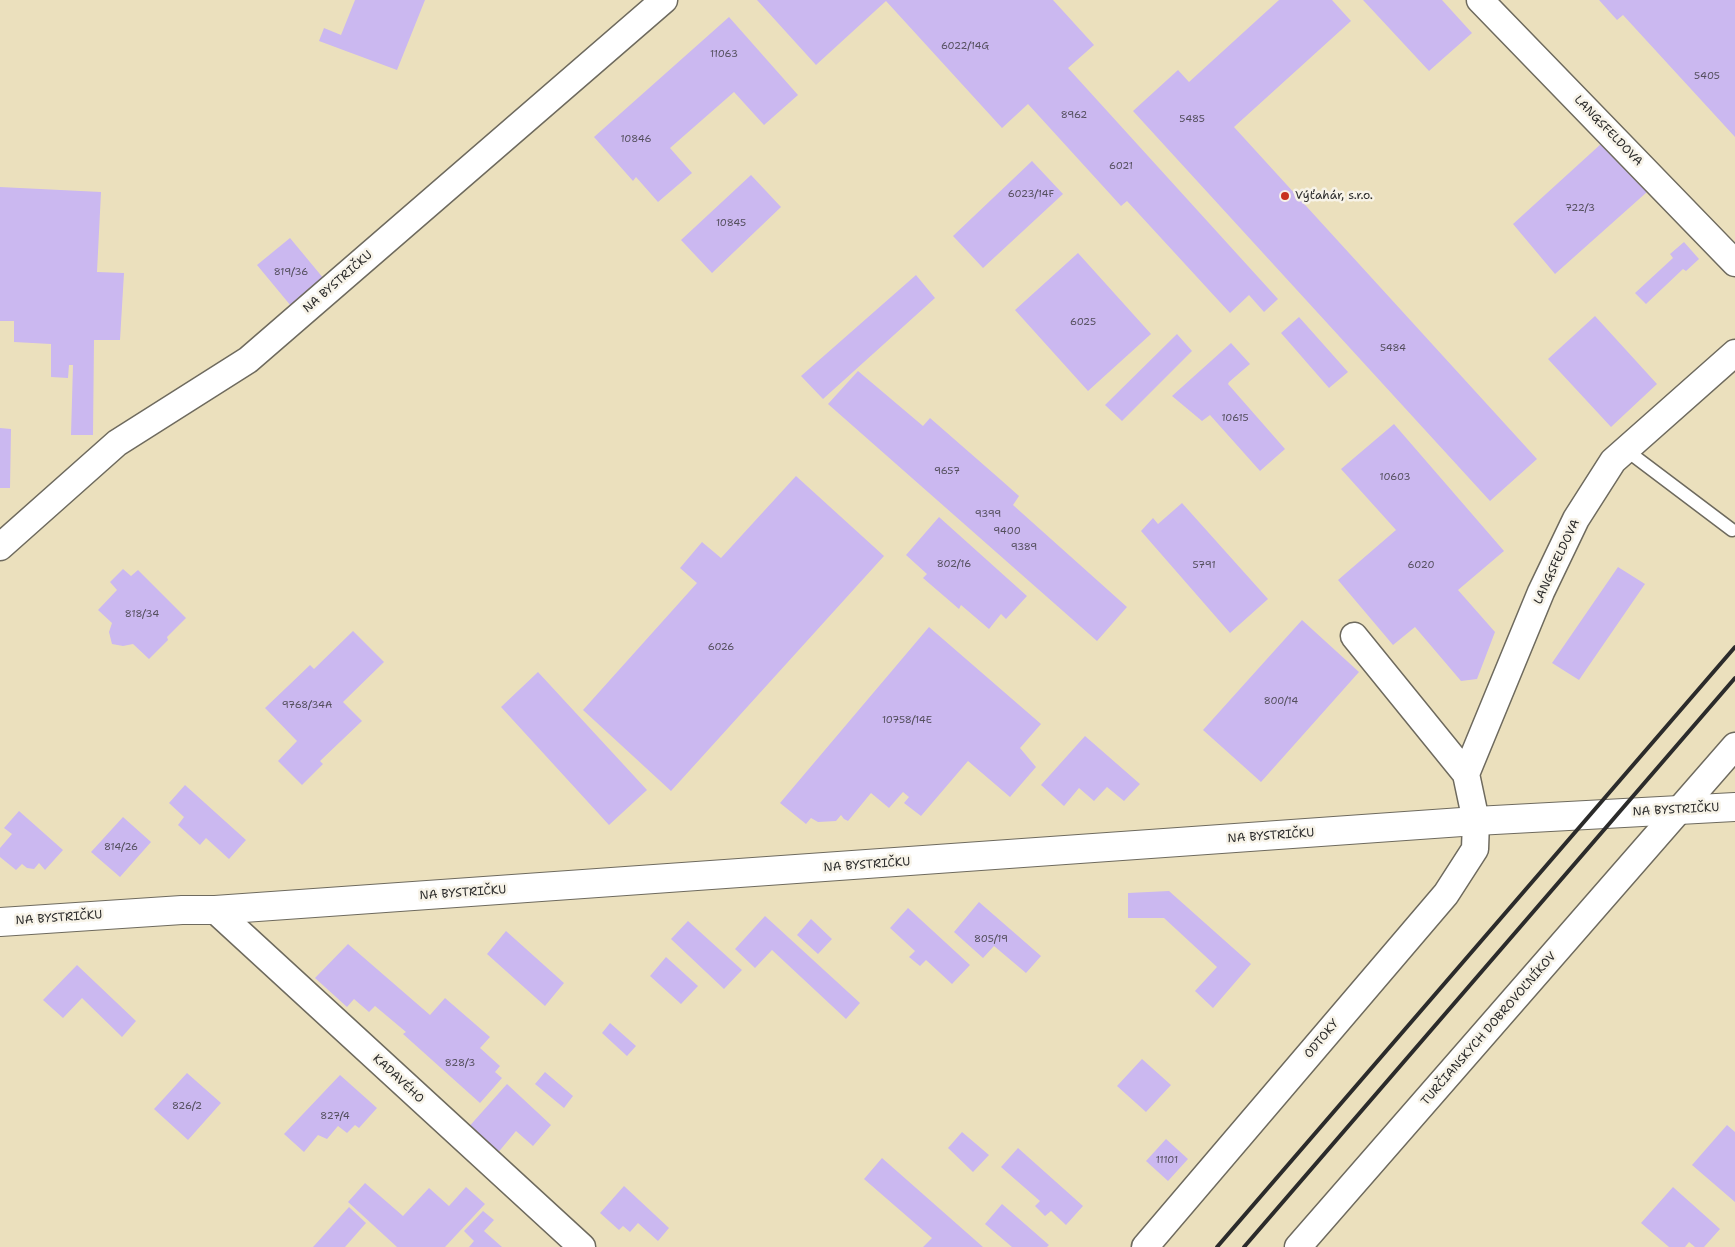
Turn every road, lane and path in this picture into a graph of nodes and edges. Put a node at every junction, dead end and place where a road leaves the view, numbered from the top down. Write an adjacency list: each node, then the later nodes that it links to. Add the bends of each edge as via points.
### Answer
1 (664, 0): 7 (street, NA BYSTRIČKU, via 248,360 117,443)
2 (1480, 0): 3 (street, LANGSFELDOVA)
3 (1735, 263)
4 (1735, 353): 5 (street, LANGSFELDOVA)
5 (1626, 450): 6 (lane); 10 (street, LANGSFELDOVA, via 1613,461 1576,519 1541,592)
6 (1732, 530)
7 (0, 547)
8 (1354, 636): 10 (street)
9 (1735, 746): 12 (street, TURČIANSKYCH DOBROVOĽNÍKOV)
10 (1466, 774): 13 (street)
11 (1735, 807): 12 (street, NA BYSTRIČKU)
12 (1679, 811): 13 (street, NA BYSTRIČKU); 18 (street, TURČIANSKYCH DOBROVOĽNÍKOV)
13 (1476, 821): 14 (street, NA BYSTRIČKU); 17 (street, ODTOKY, via 1475,849 1446,894)
14 (214, 910): 15 (street, NA BYSTRIČKU); 16 (street, KADAVÉHO)
15 (0, 922)
16 (582, 1247)
17 (1145, 1247)
18 (1298, 1247)

